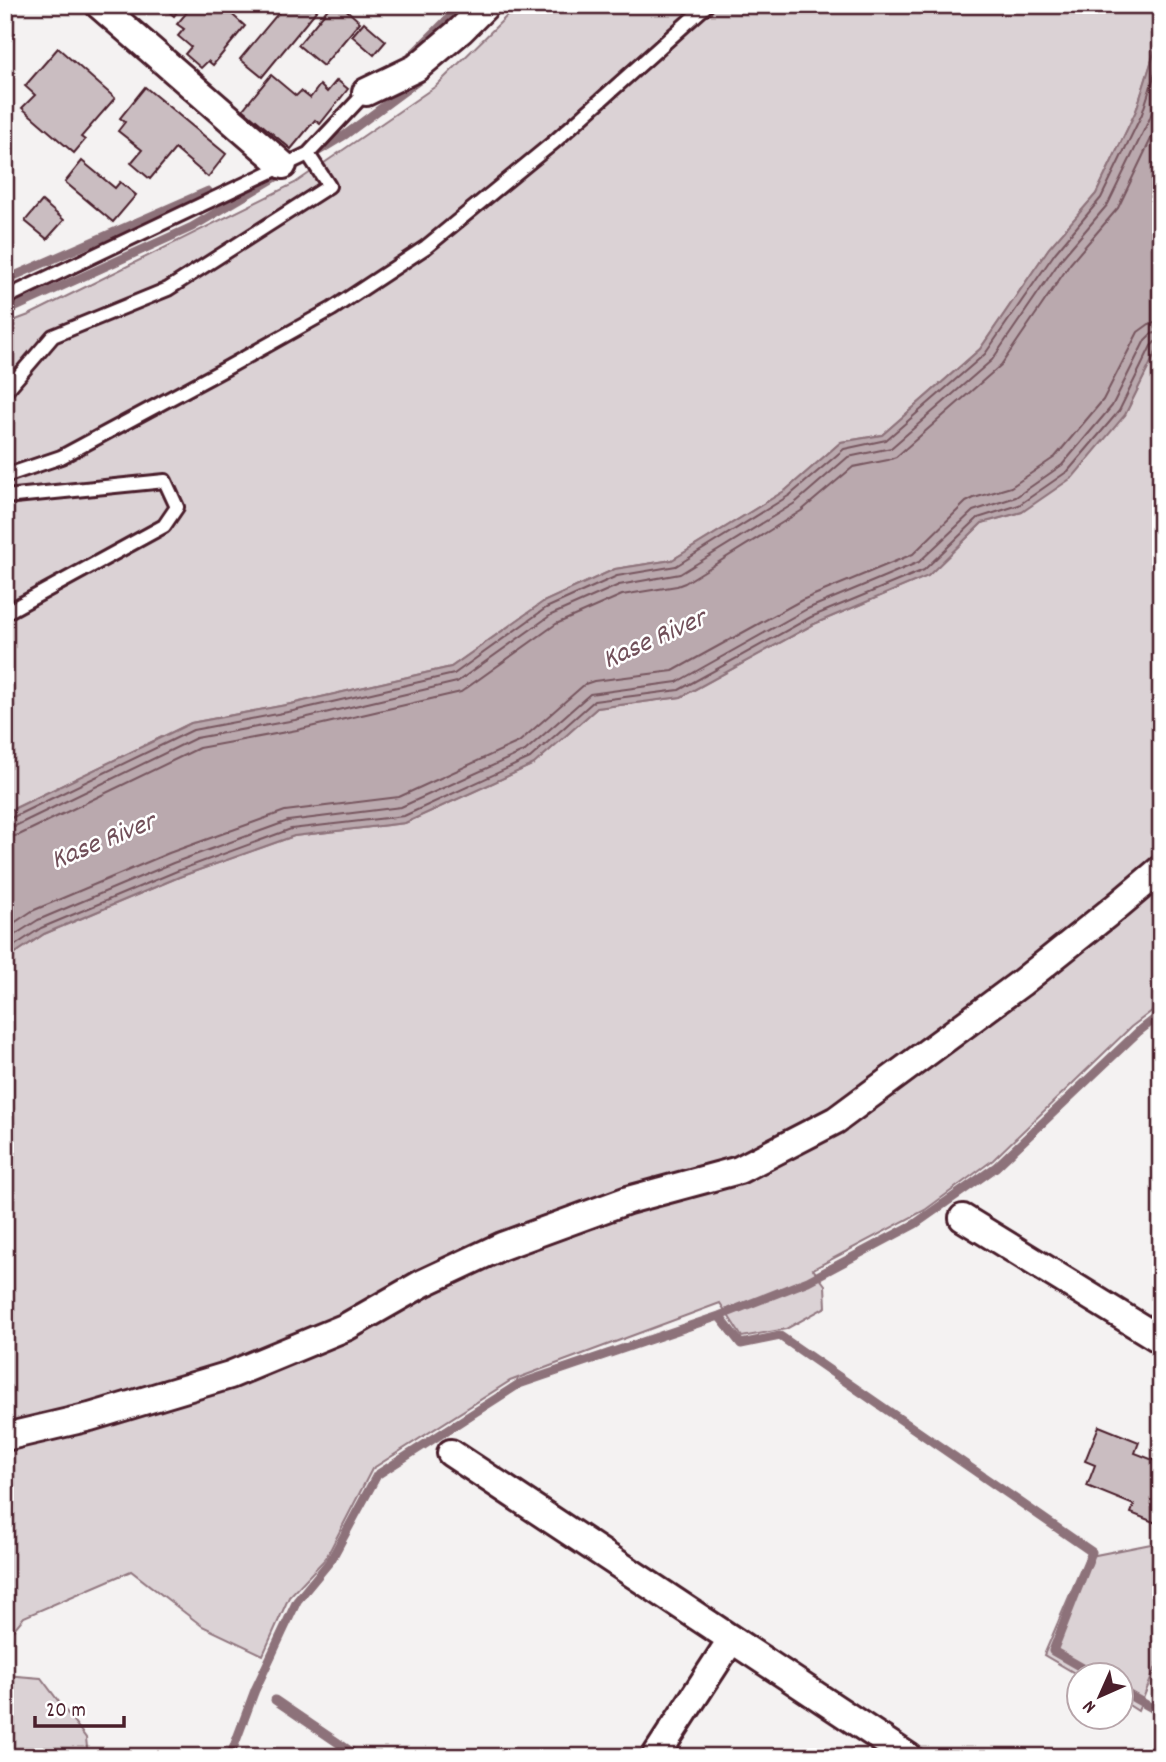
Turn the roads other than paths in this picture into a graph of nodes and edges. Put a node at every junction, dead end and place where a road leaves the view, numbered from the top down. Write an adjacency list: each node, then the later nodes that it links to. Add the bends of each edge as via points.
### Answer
1 (99, 5): 6 (street)
2 (486, 5): 4 (street, via 416,68)
3 (707, 5): 9 (lane, via 554,142 426,247 332,309 223,370 61,457)
4 (366, 92): 5 (lane)
5 (308, 154): 6 (lane); 8 (lane, via 328,186 168,289 53,337)
6 (283, 165): 7 (lane)
7 (5, 298)
8 (5, 392)
9 (5, 477)
10 (5, 497): 11 (lane, via 165,481 177,507 164,526)
11 (5, 613)
12 (1161, 869): 15 (street, via 1021,983 836,1121 739,1170 628,1200 502,1246 423,1283 346,1327 230,1375)
13 (963, 1218): 14 (street)
14 (1161, 1340)
15 (5, 1437)
16 (452, 1453): 17 (street)
17 (731, 1640): 18 (street); 19 (street)
18 (654, 1757)
19 (909, 1757)

